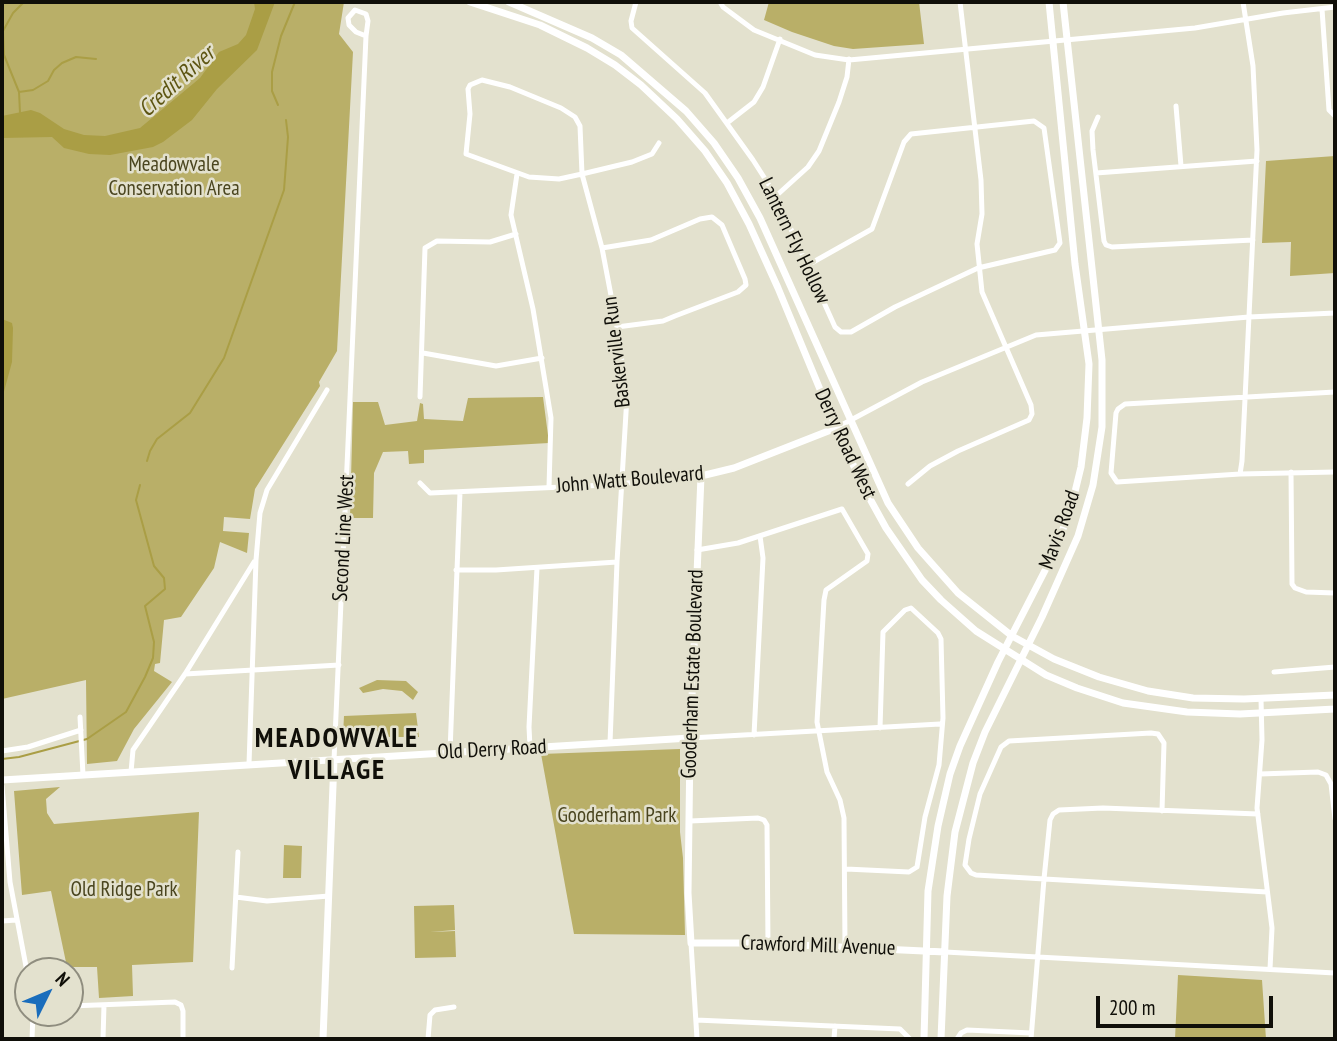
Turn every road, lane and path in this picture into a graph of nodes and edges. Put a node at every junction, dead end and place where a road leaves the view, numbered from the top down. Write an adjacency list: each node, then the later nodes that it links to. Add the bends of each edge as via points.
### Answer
1 (470, 2): 48 (main road, Derry Road West, via 540,25 615,65 705,150 749,224)
2 (509, 2): 47 (main road, Derry Road West, via 592,37 621,55 686,111 714,143 760,218)
3 (636, 2): 21 (street, Lantern Fly Hollow, via 632,28 689,76)
4 (720, 2): 14 (street, via 744,24)
5 (960, 2): 16 (street)
6 (1049, 2): 15 (main road, Mavis Road)
7 (1063, 2): 13 (main road, Mavis Road)
8 (1242, 2): 11 (street)
9 (1335, 7): 10 (street)
10 (1322, 9): 11 (street); 19 (street, via 1329,110)
11 (1247, 19): 13 (street); 24 (street)
12 (366, 36): 12 (street, Second Line West, via 368,17 355,10 348,18 349,26); 69 (street, Second Line West)
13 (1068, 39): 15 (street); 38 (main road, Mavis Road)
14 (780, 40): 17 (street, via 815,55); 21 (street, via 754,102)
15 (1053, 41): 16 (street); 39 (main road, Mavis Road)
16 (967, 50): 17 (street); 22 (street)
17 (849, 59): 29 (street, via 839,102 819,151)
18 (1176, 106): 25 (street)
19 (1335, 116)
20 (1098, 117): 26 (street, via 1092,131)
21 (727, 123): 29 (street, Lantern Fly Hollow)
22 (974, 128): 33 (street, via 911,134 872,229); 34 (street, via 982,202); 34 (street, via 1034,121 1044,128 1060,243 1055,250)
23 (659, 143): 28 (street, via 652,153 632,162)
24 (1256, 161): 25 (street); 31 (street)
25 (1181, 166): 26 (street)
26 (1096, 173): 31 (street, via 1106,245)
27 (517, 174): 28 (street, via 548,180); 28 (street, Baskerville Run, via 466,154 467,94 476,81 510,87 575,117 580,126); 30 (street, via 511,215)
28 (583, 174): 32 (street, Baskerville Run)
29 (776, 196): 33 (street, Lantern Fly Hollow)
30 (516, 234): 41 (street, via 490,242 437,240 427,245); 42 (street)
31 (1253, 240): 36 (street)
32 (602, 248): 37 (street, Baskerville Run); 37 (street, via 651,240 712,217 722,225 746,279 738,292 675,317)
33 (808, 265): 34 (street, Lantern Fly Hollow, via 835,327 844,333)
34 (978, 268): 40 (street, via 982,292)
35 (1335, 313): 36 (street)
36 (1249, 317): 38 (street); 45 (street)
37 (617, 327): 54 (street, Baskerville Run, via 627,396)
38 (1099, 328): 39 (street); 66 (main road, Mavis Road, via 1104,404 1093,485 1069,559)
39 (1084, 329): 40 (street, via 1036,335); 65 (main road, Mavis Road, via 1087,418 1081,467 1055,551)
40 (1005, 346): 47 (street, via 922,382); 55 (street, via 1031,405 1029,420 958,451)
41 (423, 353): 42 (street, via 496,366); 46 (street)
42 (542, 358): 56 (street, via 551,418)
43 (327, 390): 60 (street, via 267,490)
44 (1335, 391): 45 (street)
45 (1245, 395): 51 (street); 51 (street, via 1121,406 1116,413 1111,473 1117,482)
46 (420, 397)
47 (850, 422): 48 (street); 65 (main road, Derry Road West, via 888,503 918,548 958,593)
48 (836, 428): 52 (main road, John Watt Boulevard, via 734,468); 67 (main road, Derry Road West, via 886,528 922,580 976,631)
49 (1291, 472): 50 (street); 51 (street); 64 (street, via 1292,584 1306,592)
50 (1335, 472)
51 (1240, 474)
52 (701, 476): 54 (street, John Watt Boulevard); 59 (main road, Gooderham Estate Boulevard)
53 (420, 483): 57 (street, John Watt Boulevard, via 430,493)
54 (621, 483): 56 (street, John Watt Boulevard); 61 (street, Baskerville Run)
55 (908, 484)
56 (549, 487): 57 (street, John Watt Boulevard)
57 (460, 492): 63 (street)
58 (760, 536): 59 (street); 81 (street, via 842,509 868,554 867,561 826,590); 82 (street, via 763,558)
59 (697, 550): 84 (main road, Gooderham Estate Boulevard)
60 (256, 560): 71 (street); 73 (street)
61 (617, 562): 62 (street); 85 (street, Baskerville Run)
62 (537, 568): 63 (street); 86 (street)
63 (456, 570): 88 (street)
64 (1335, 593)
65 (1012, 636): 66 (main road, Derry Road West); 67 (main road, Mavis Road)
66 (1028, 645): 68 (main road, Mavis Road); 75 (main road, Derry Road West, via 1099,677 1148,691 1193,698)
67 (1005, 650): 68 (main road, Derry Road West); 111 (main road, Mavis Road, via 960,746 948,784 928,891)
68 (1021, 660): 77 (main road, Derry Road West, via 1046,675 1123,703 1187,712); 112 (main road, Mavis Road, via 977,753 955,832)
69 (339, 665): 71 (street); 89 (street, Second Line West)
70 (1335, 667): 72 (street)
71 (251, 670): 73 (street); 90 (street)
72 (1274, 672)
73 (185, 674): 91 (street, via 133,750)
74 (1335, 695): 75 (main road, Derry Road West)
75 (1261, 699): 77 (street)
76 (1335, 709): 77 (main road, Derry Road West)
77 (1261, 713): 92 (street)
78 (80, 717): 83 (street)
79 (940, 724): 80 (street, Old Derry Road); 80 (street, via 942,639 911,608 883,632); 101 (street, via 939,765 918,867 909,872)
80 (880, 728): 81 (street, Old Derry Road)
81 (819, 731): 82 (street, Old Derry Road); 101 (street, via 827,772 844,818)
82 (754, 735): 84 (street, Old Derry Road)
83 (81, 736): 87 (street); 93 (street)
84 (690, 738): 85 (main road, Old Derry Road); 99 (main road, Gooderham Estate Boulevard)
85 (610, 743): 86 (main road, Old Derry Road)
86 (530, 747): 88 (main road, Old Derry Road)
87 (2, 751)
88 (450, 752): 89 (main road, Old Derry Road)
89 (334, 760): 90 (main road, Old Derry Road); 104 (main road, Second Line West)
90 (248, 764): 91 (main road, Old Derry Road)
91 (131, 772): 93 (main road, Old Derry Road)
92 (1260, 774): 97 (street); 98 (street, via 1326,775)
93 (83, 775): 94 (main road, Old Derry Road)
94 (2, 780)
95 (2, 786): 106 (street)
96 (1162, 811): 97 (street); 102 (street, via 1059,810 1050,820); 102 (street, via 1164,743 1158,734 1006,742 980,794 965,865 976,875)
97 (1258, 814): 103 (street)
98 (1335, 819)
99 (690, 821): 108 (main road, Gooderham Estate Boulevard); 109 (street, via 764,820)
100 (238, 852): 105 (street)
101 (846, 869): 110 (street)
102 (1044, 879): 103 (street); 113 (street)
103 (1267, 892): 116 (street, via 1272,928)
104 (329, 896): 105 (street, via 267,901); 126 (main road, Second Line West)
105 (236, 897): 115 (street)
106 (16, 920): 107 (street); 114 (street)
107 (2, 921)
108 (691, 943): 109 (main road, Crawford Mill Avenue); 121 (street, Gooderham Estate Boulevard)
109 (768, 944): 110 (main road, Crawford Mill Avenue)
110 (845, 947): 111 (main road, Crawford Mill Avenue)
111 (927, 950): 112 (main road, Crawford Mill Avenue); 131 (main road, Mavis Road)
112 (945, 952): 113 (street); 132 (main road, Mavis Road)
113 (1037, 956): 116 (street); 123 (street)
114 (24, 957)
115 (232, 968)
116 (1270, 970): 117 (street)
117 (1335, 973)
118 (104, 1005): 119 (street); 124 (street); 125 (street, via 177,1002 183,1011)
119 (84, 1006)
120 (454, 1007): 127 (street, via 430,1015)
121 (696, 1020): 122 (street); 128 (street, Gooderham Estate Boulevard)
122 (835, 1026): 129 (street); 130 (street, via 900,1029)
123 (1031, 1036): 133 (street, via 967,1030)
124 (103, 1039)
125 (183, 1039)
126 (323, 1039)
127 (428, 1039)
128 (697, 1039)
129 (834, 1039)
130 (910, 1039)
131 (924, 1039)
132 (941, 1039)
133 (957, 1039)

